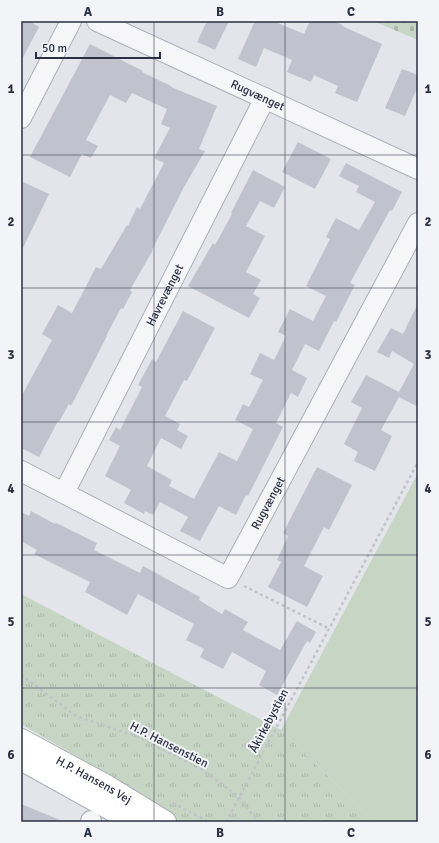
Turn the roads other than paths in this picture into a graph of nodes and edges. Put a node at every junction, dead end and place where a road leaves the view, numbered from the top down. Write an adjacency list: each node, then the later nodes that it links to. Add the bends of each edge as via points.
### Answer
1 (71, 21): 4 (street)
2 (97, 21): 3 (street, Rugvænget)
3 (265, 98): 5 (street, Rugvænget); 8 (street, Havrevænget)
4 (21, 118)
5 (418, 169)
6 (418, 223): 8 (street, Rugvænget, via 228,578)
7 (21, 471): 8 (street)
8 (64, 493)
9 (21, 740): 12 (street, H.P. Hansens Vej, via 108,787)
10 (21, 759): 11 (street, H.P. Hansens Vej)
11 (134, 822)
12 (165, 822)

